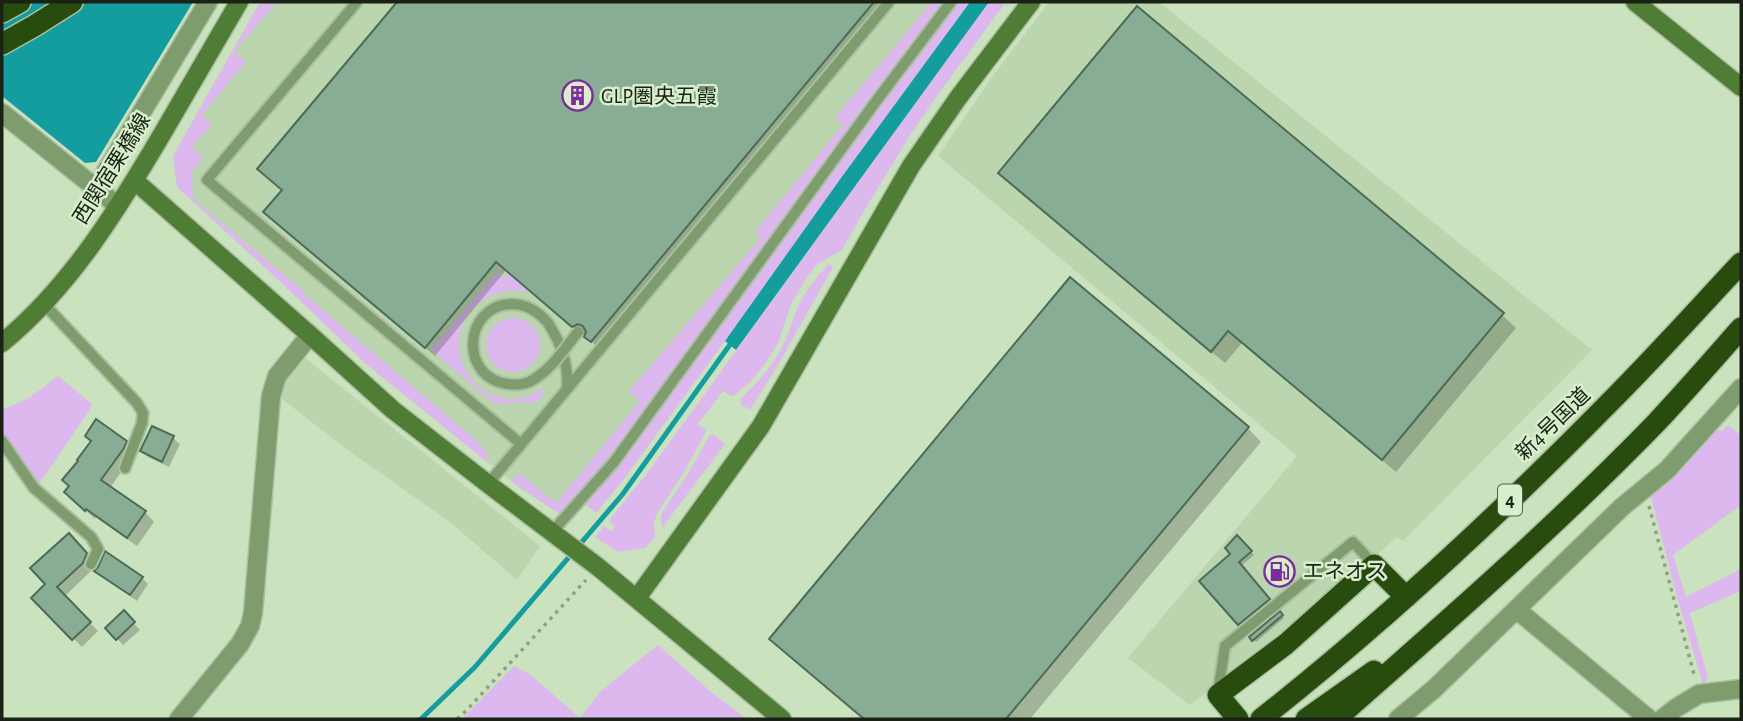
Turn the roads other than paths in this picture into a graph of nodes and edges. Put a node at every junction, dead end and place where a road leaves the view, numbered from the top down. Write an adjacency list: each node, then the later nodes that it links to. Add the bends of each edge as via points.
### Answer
1 (20, 2): 10 (highway)
2 (72, 2): 11 (highway)
3 (208, 2): 15 (street)
4 (239, 2): 14 (street, 西関宿栗橋線)
5 (357, 2): 28 (lane, via 207,180)
6 (889, 2): 26 (lane)
7 (951, 2): 31 (lane, via 614,462)
8 (1031, 2): 35 (street, via 911,166 761,426)
9 (1635, 2): 12 (street)
10 (2, 12)
11 (2, 44)
12 (1741, 88)
13 (2, 113): 15 (street)
14 (135, 181): 16 (street, 西関宿栗橋線); 23 (street)
15 (96, 188): 16 (street)
16 (118, 206): 19 (street, 西関宿栗橋線)
17 (1741, 249): 20 (highway)
18 (1741, 263): 20 (highway, 新4号国道 / 4)
19 (44, 304): 24 (street, 西関宿栗橋線); 29 (lane, via 143,413)
20 (1694, 314): 34 (highway, 新4号国道 / 4, via 1591,421)
21 (1741, 328): 37 (highway, 4, via 1600,479)
22 (578, 332): 26 (lane, bridge, via 544,372 515,385 498,383 477,364 475,330 481,319 498,307 518,304 537,311 561,346 565,359)
23 (310, 335): 30 (street, via 393,410); 40 (street, via 277,376 271,396 250,626)
24 (2, 343)
25 (1741, 388): 36 (street, via 1667,470)
26 (566, 389): 28 (lane)
27 (2, 441): 32 (lane, via 34,488 91,537 98,549)
28 (521, 444): 30 (lane)
29 (125, 468)
30 (488, 484): 31 (street)
31 (552, 532): 35 (street)
32 (90, 564)
33 (1374, 565): 34 (highway); 39 (highway, via 1286,644); 39 (lane, via 1353,542 1225,646)
34 (1406, 597): 43 (highway, 新4号国道 / 4)
35 (637, 598): 41 (street)
36 (1517, 610): 46 (street); 47 (street)
37 (1437, 630): 44 (highway); 45 (highway, 4)
38 (1741, 688): 48 (street, via 1699,694)
39 (1218, 695): 42 (highway)
40 (179, 719)
41 (782, 719)
42 (1238, 719)
43 (1261, 719)
44 (1306, 719)
45 (1336, 719)
46 (1398, 719)
47 (1649, 719)
48 (1662, 719)

